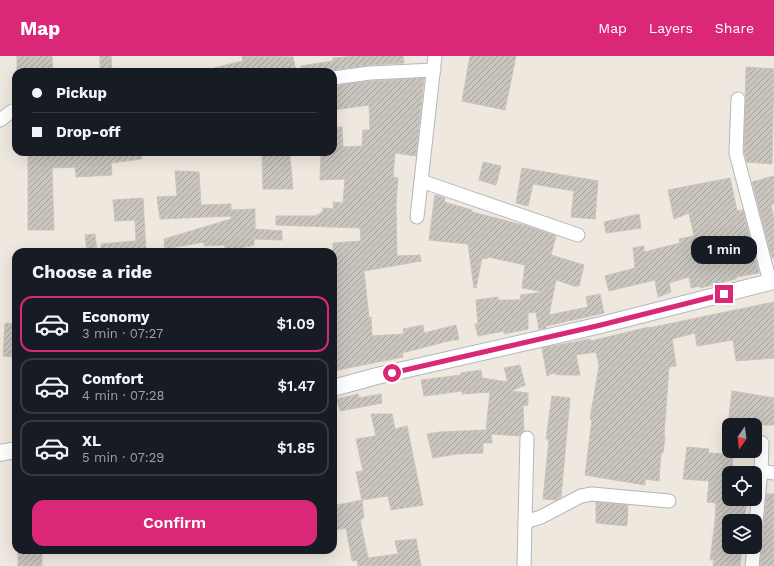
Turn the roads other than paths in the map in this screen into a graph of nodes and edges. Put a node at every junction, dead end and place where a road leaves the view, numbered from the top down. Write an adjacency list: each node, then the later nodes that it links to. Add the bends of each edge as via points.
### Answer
1 (435, 56): 2 (street)
2 (434, 70): 3 (street); 7 (street)
3 (337, 77)
4 (738, 99): 10 (street, via 736,153)
5 (12, 111): 6 (street)
6 (0, 120)
7 (421, 181): 8 (street); 9 (street)
8 (417, 216)
9 (578, 235)
10 (772, 281): 11 (street, via 601,325)
11 (337, 387)
12 (527, 438): 18 (street)
13 (12, 451): 14 (street)
14 (0, 453)
15 (762, 472): 16 (street)
16 (774, 473)
17 (669, 501): 18 (street, via 592,494 581,496 541,517)
18 (525, 522): 20 (street)
19 (753, 554): 21 (street)
20 (524, 566)
21 (752, 566)

